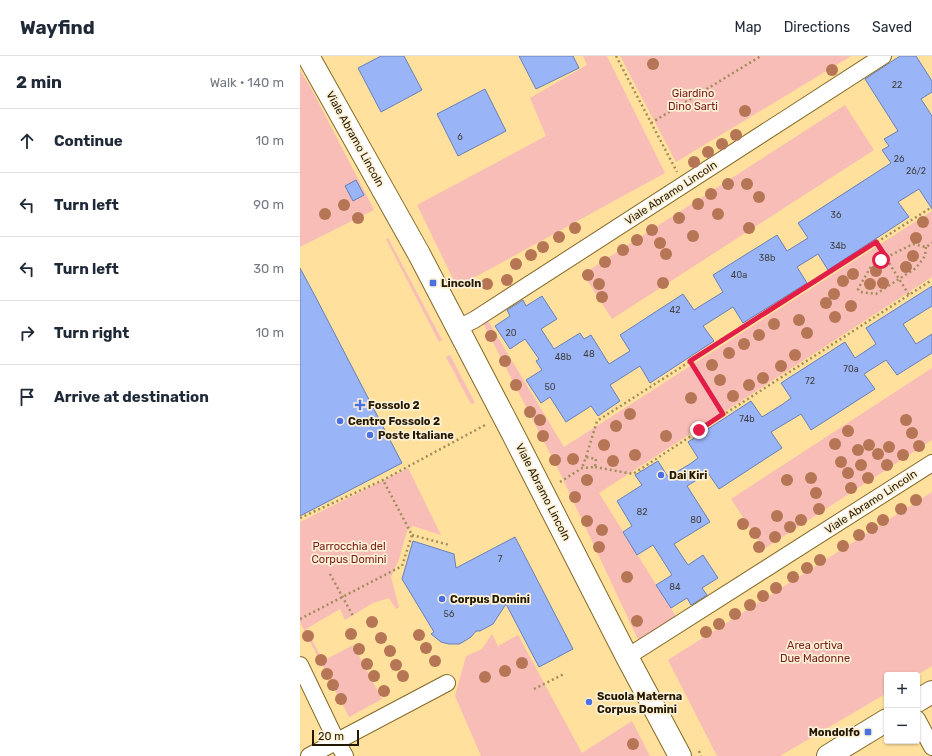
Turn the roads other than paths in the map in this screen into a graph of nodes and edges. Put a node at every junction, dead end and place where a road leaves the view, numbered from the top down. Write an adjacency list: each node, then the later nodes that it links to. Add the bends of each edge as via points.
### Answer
1 (308, 56): 3 (street, Viale Abramo Lincoln)
2 (883, 56): 3 (street, Viale Abramo Lincoln)
3 (458, 328): 5 (street, Viale Abramo Lincoln)
4 (932, 463): 5 (street, Viale Abramo Lincoln)
5 (627, 657): 16 (street, Viale Abramo Lincoln)
6 (300, 665): 12 (street)
7 (447, 683): 12 (street)
8 (932, 692): 9 (street)
9 (920, 699)
10 (884, 722): 17 (street)
11 (920, 725): 13 (street)
12 (337, 742): 14 (street); 15 (street)
13 (932, 747)
14 (309, 756)
15 (346, 756)
16 (680, 756)
17 (828, 756)

